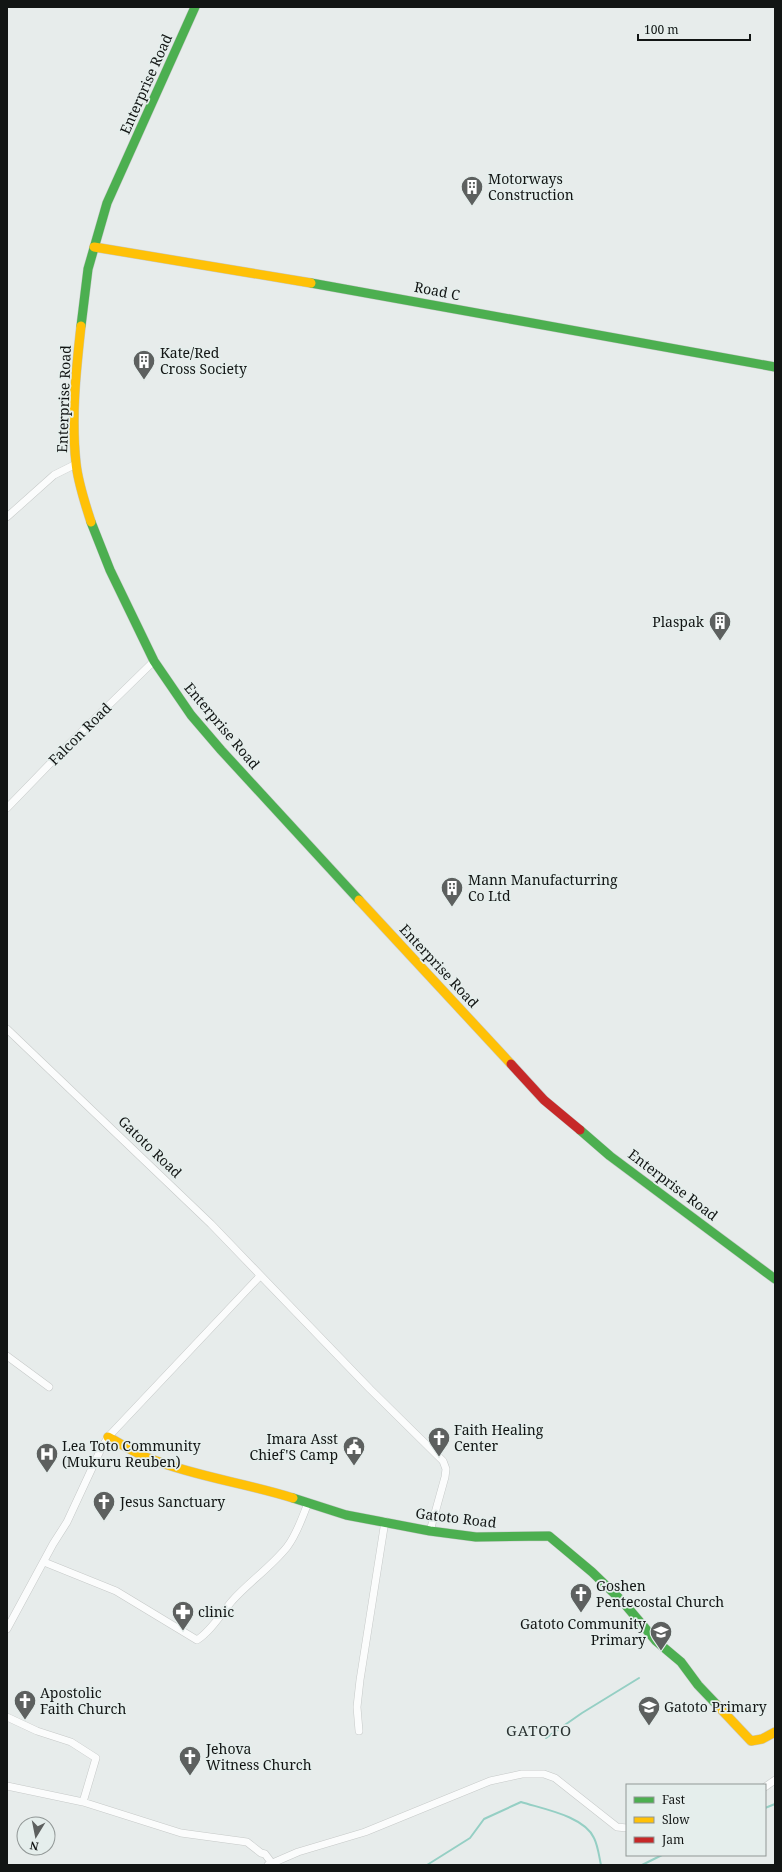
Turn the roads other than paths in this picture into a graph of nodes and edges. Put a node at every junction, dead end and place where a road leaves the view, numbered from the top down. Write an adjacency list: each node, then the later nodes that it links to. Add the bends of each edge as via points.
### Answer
1 (195, 7): 2 (main road, Enterprise Road, via 107,202)
2 (94, 247): 3 (main road, Road C, via 377,294); 4 (main road, Enterprise Road, via 83,304 76,375)
3 (775, 367)
4 (76, 464): 5 (street, via 54,475); 6 (main road, Enterprise Road, via 96,536)
5 (7, 517)
6 (154, 661): 7 (street, Falcon Road); 10 (main road, Enterprise Road, via 191,715 221,750 549,1105 615,1160)
7 (7, 808)
8 (7, 1028): 9 (street, Gatoto Road, via 211,1224)
9 (260, 1276): 13 (street); 16 (street, Gatoto Road, via 443,1461 446,1477)
10 (775, 1279)
11 (7, 1356): 12 (street)
12 (49, 1387)
13 (108, 1437): 14 (main road, Gatoto Road, via 150,1459 190,1472 259,1487); 17 (street, via 68,1522)
14 (308, 1503): 15 (main road, Gatoto Road, via 346,1515); 17 (street, via 298,1528 286,1547 248,1583 197,1640 116,1591)
15 (385, 1521): 16 (main road, Gatoto Road); 20 (street, via 360,1680)
16 (430, 1531): 21 (main road, Gatoto Road, via 476,1537 549,1536 623,1602 656,1641 681,1662 698,1685 751,1740 762,1739)
17 (44, 1562): 18 (street)
18 (7, 1629)
19 (7, 1717): 25 (street, via 37,1731 72,1742 96,1758)
20 (359, 1731)
21 (775, 1732)
22 (775, 1780): 24 (street)
23 (7, 1786): 25 (street)
24 (766, 1786)
25 (84, 1802): 27 (street, via 181,1833 247,1842 265,1854)
26 (626, 1828): 27 (street, via 617,1827 550,1775 522,1774 490,1781 365,1832 298,1852)
27 (269, 1864)

